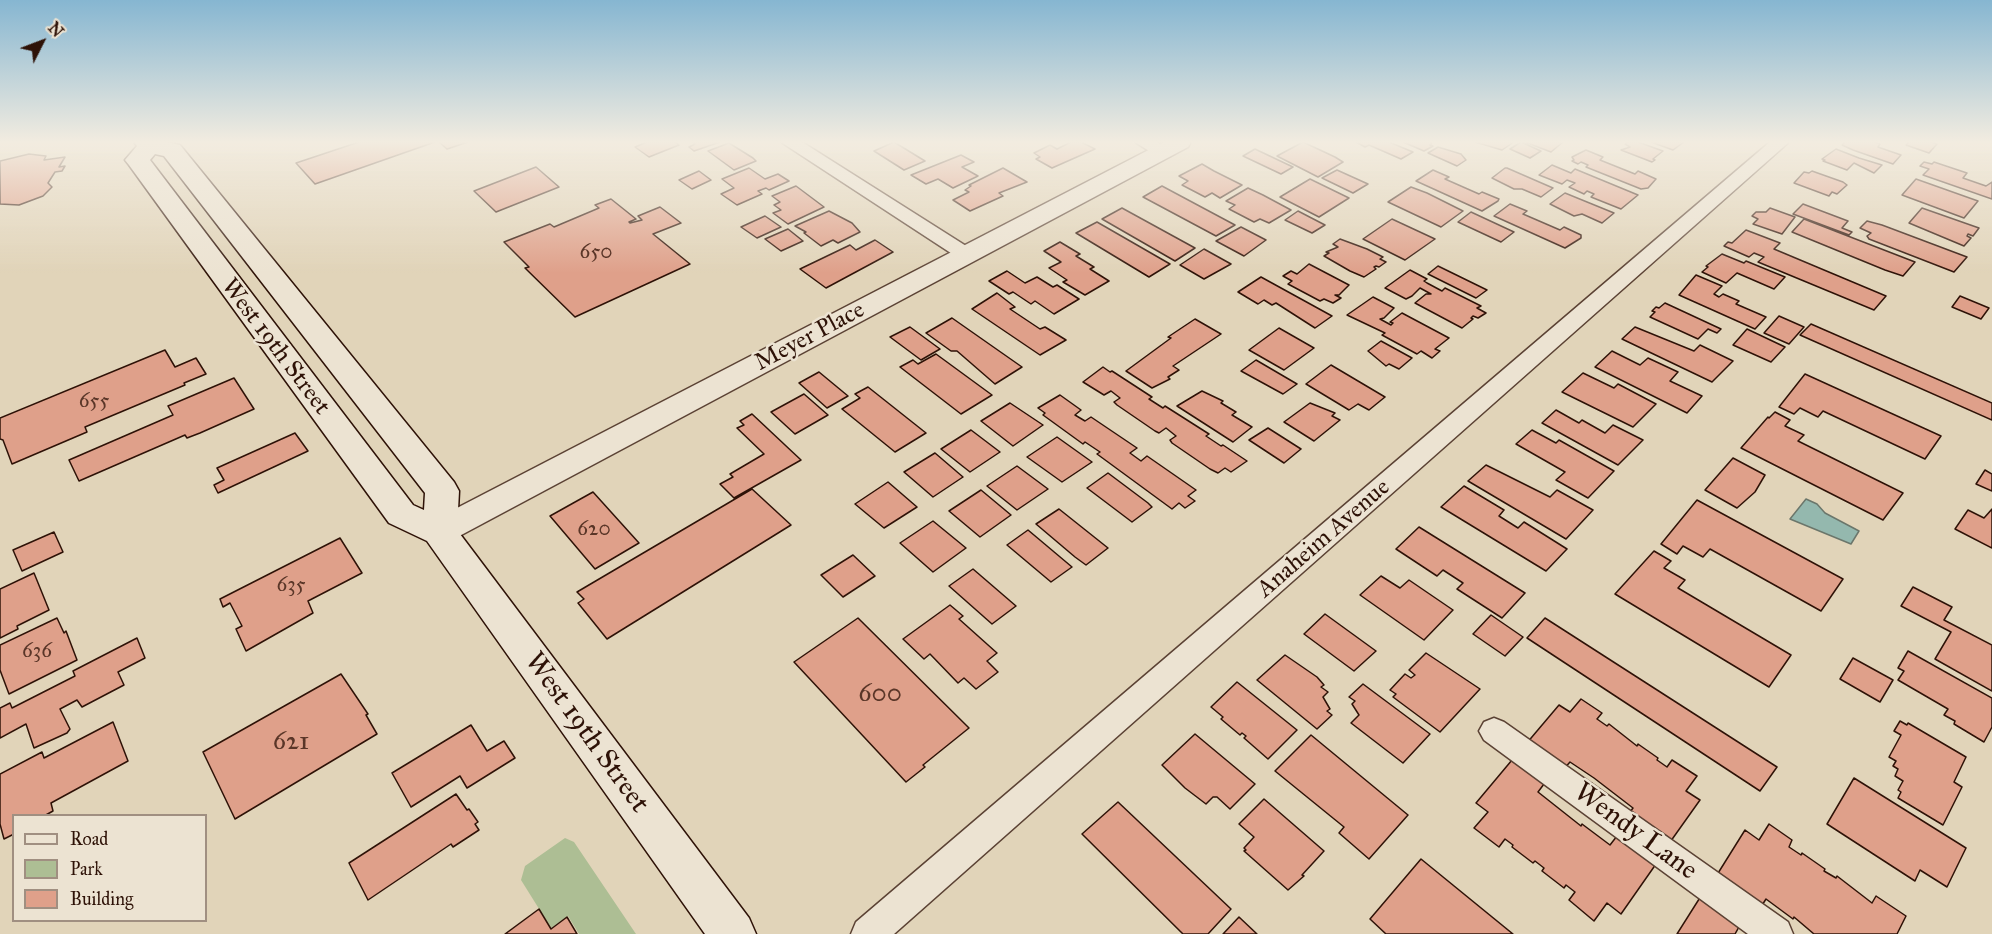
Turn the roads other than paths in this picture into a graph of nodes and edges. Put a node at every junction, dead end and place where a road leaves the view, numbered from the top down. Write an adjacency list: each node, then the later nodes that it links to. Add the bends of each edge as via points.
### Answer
1 (156, 186): 7 (main road, West 19th Street, via 400,514)
2 (200, 186): 7 (main road, West 19th Street, via 442,491)
3 (858, 186): 6 (street)
4 (1090, 186): 6 (street, Meyer Place)
5 (1730, 186): 10 (street, Anaheim Avenue)
6 (967, 255): 7 (street, Meyer Place)
7 (439, 532): 9 (main road, West 19th Street)
8 (1494, 731): 11 (street, Wendy Lane)
9 (733, 934)
10 (868, 934)
11 (1776, 934)

